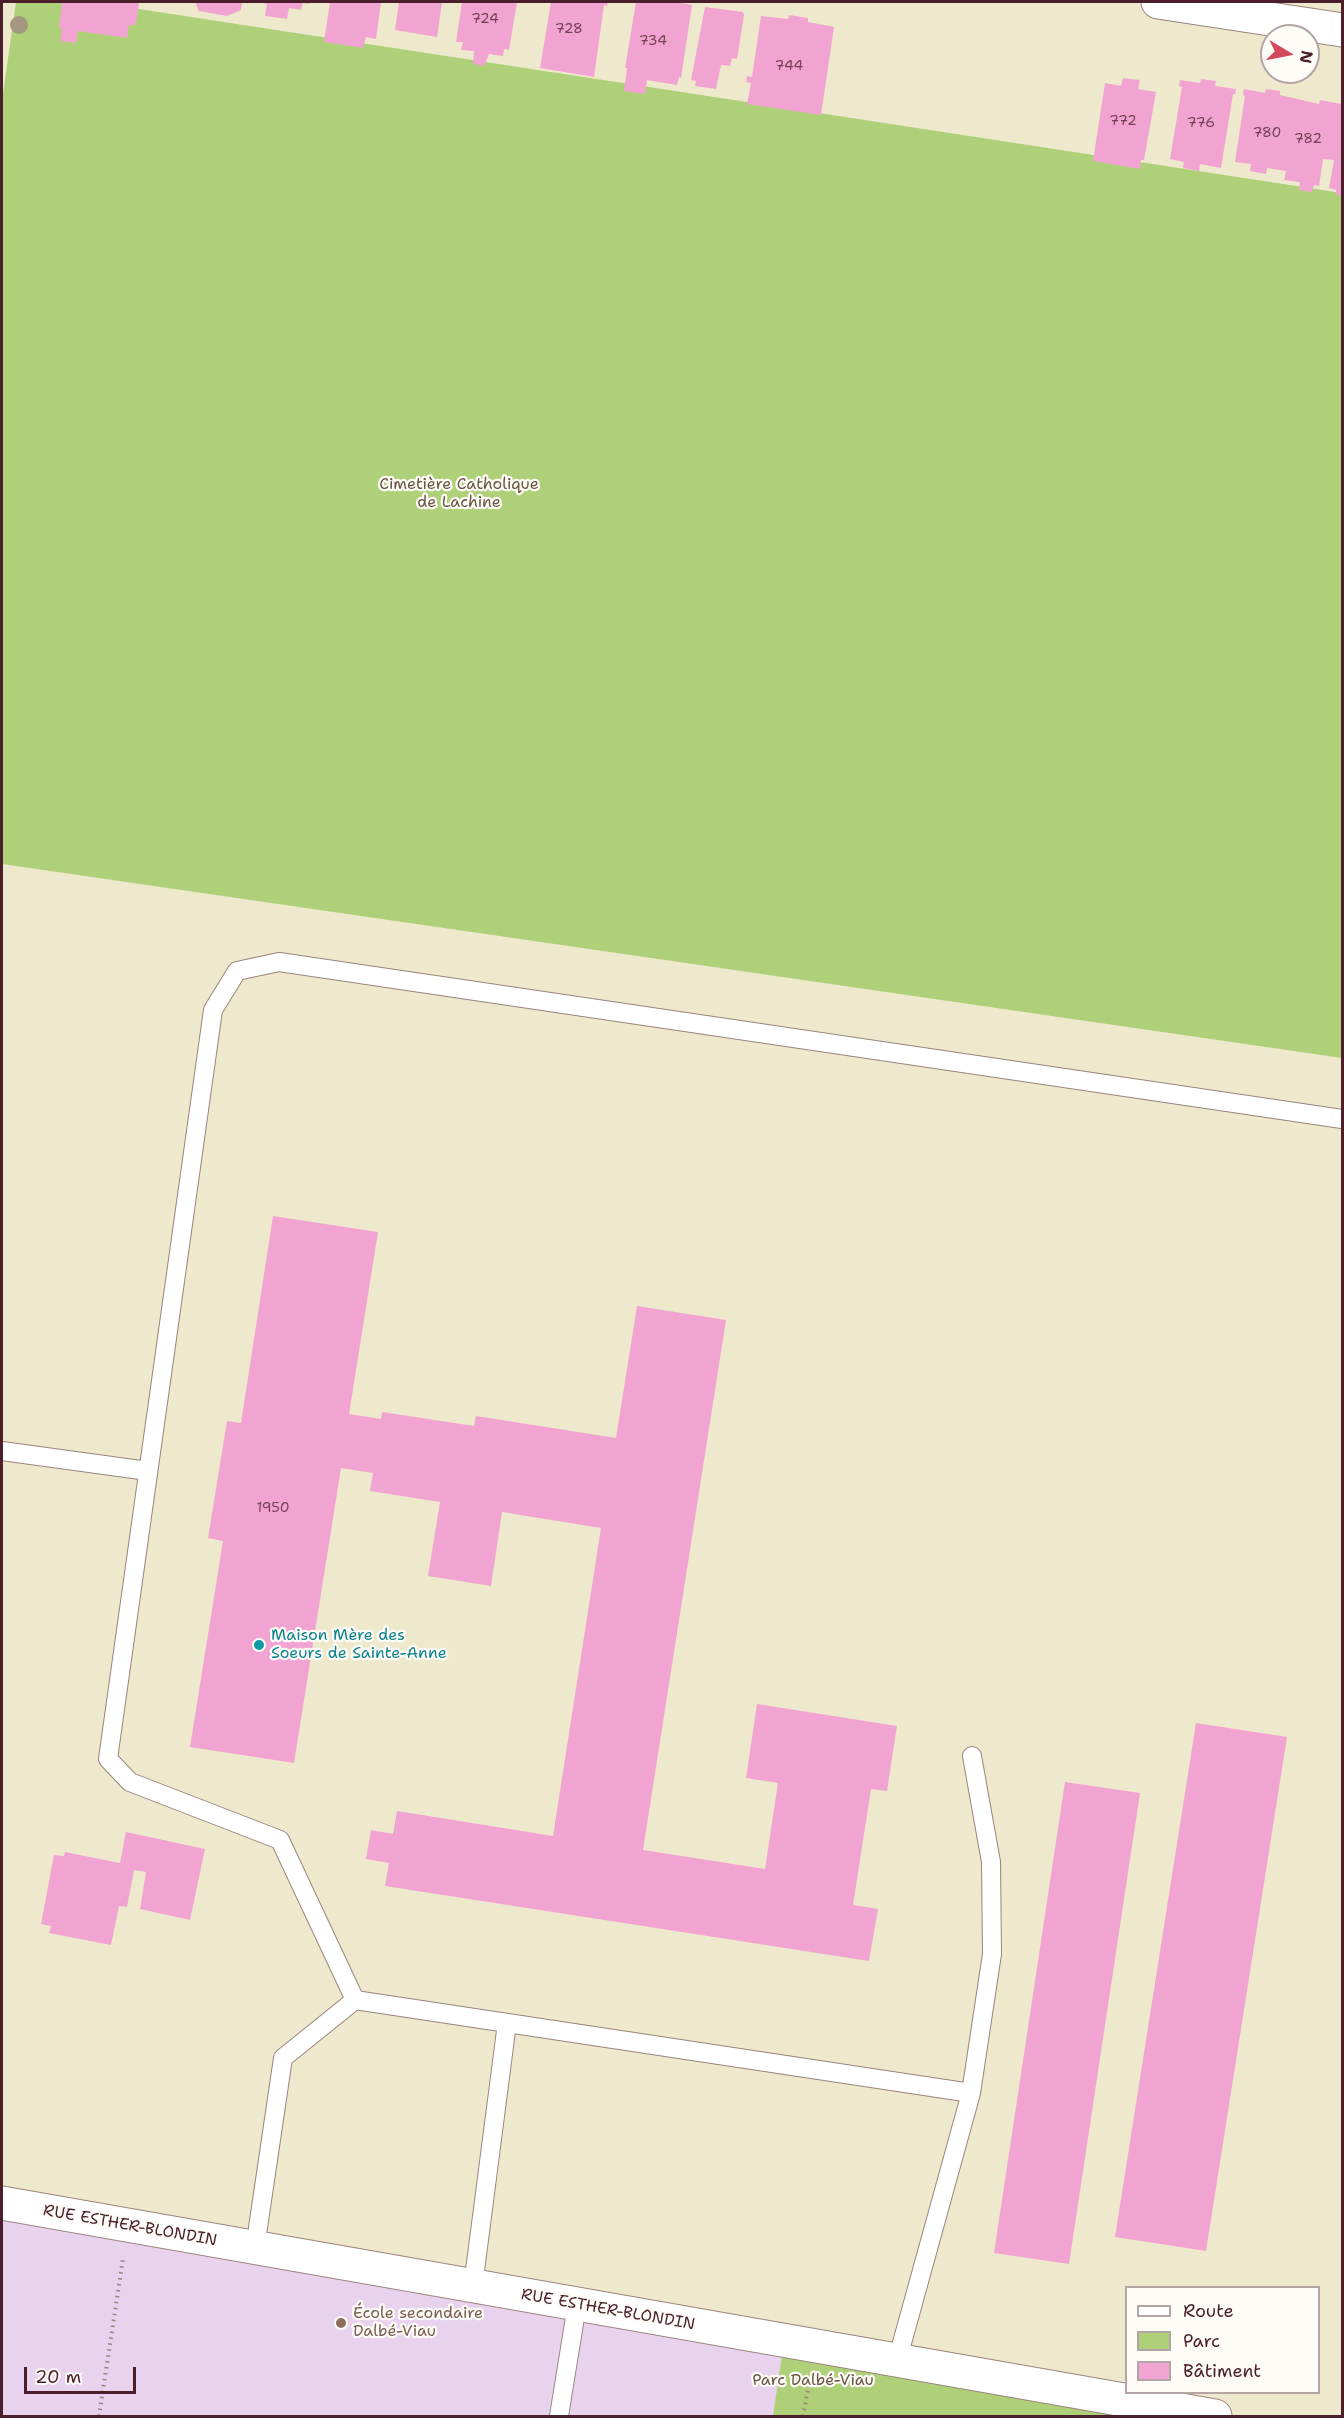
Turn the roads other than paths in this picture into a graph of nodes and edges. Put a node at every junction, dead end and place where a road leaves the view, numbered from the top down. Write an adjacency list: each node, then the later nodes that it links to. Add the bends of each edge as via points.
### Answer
1 (1158, 2): 2 (street)
2 (1342, 30)
3 (1342, 1119): 5 (lane, via 279,962 237,971 213,1010)
4 (2, 1451): 5 (lane)
5 (148, 1471): 7 (lane, via 108,1759 130,1782 280,1840)
6 (972, 1756): 9 (lane, via 991,1862 992,1954)
7 (355, 2000): 8 (lane); 11 (lane, via 283,2058)
8 (507, 2023): 9 (lane); 12 (lane)
9 (971, 2092): 14 (lane)
10 (2, 2203): 11 (street, RUE ESTHER-BLONDIN)
11 (255, 2248): 12 (street, RUE ESTHER-BLONDIN)
12 (473, 2286): 13 (street, RUE ESTHER-BLONDIN)
13 (577, 2305): 14 (street, RUE ESTHER-BLONDIN); 15 (lane)
14 (897, 2361): 16 (street, RUE ESTHER-BLONDIN)
15 (559, 2416)
16 (1215, 2416)

